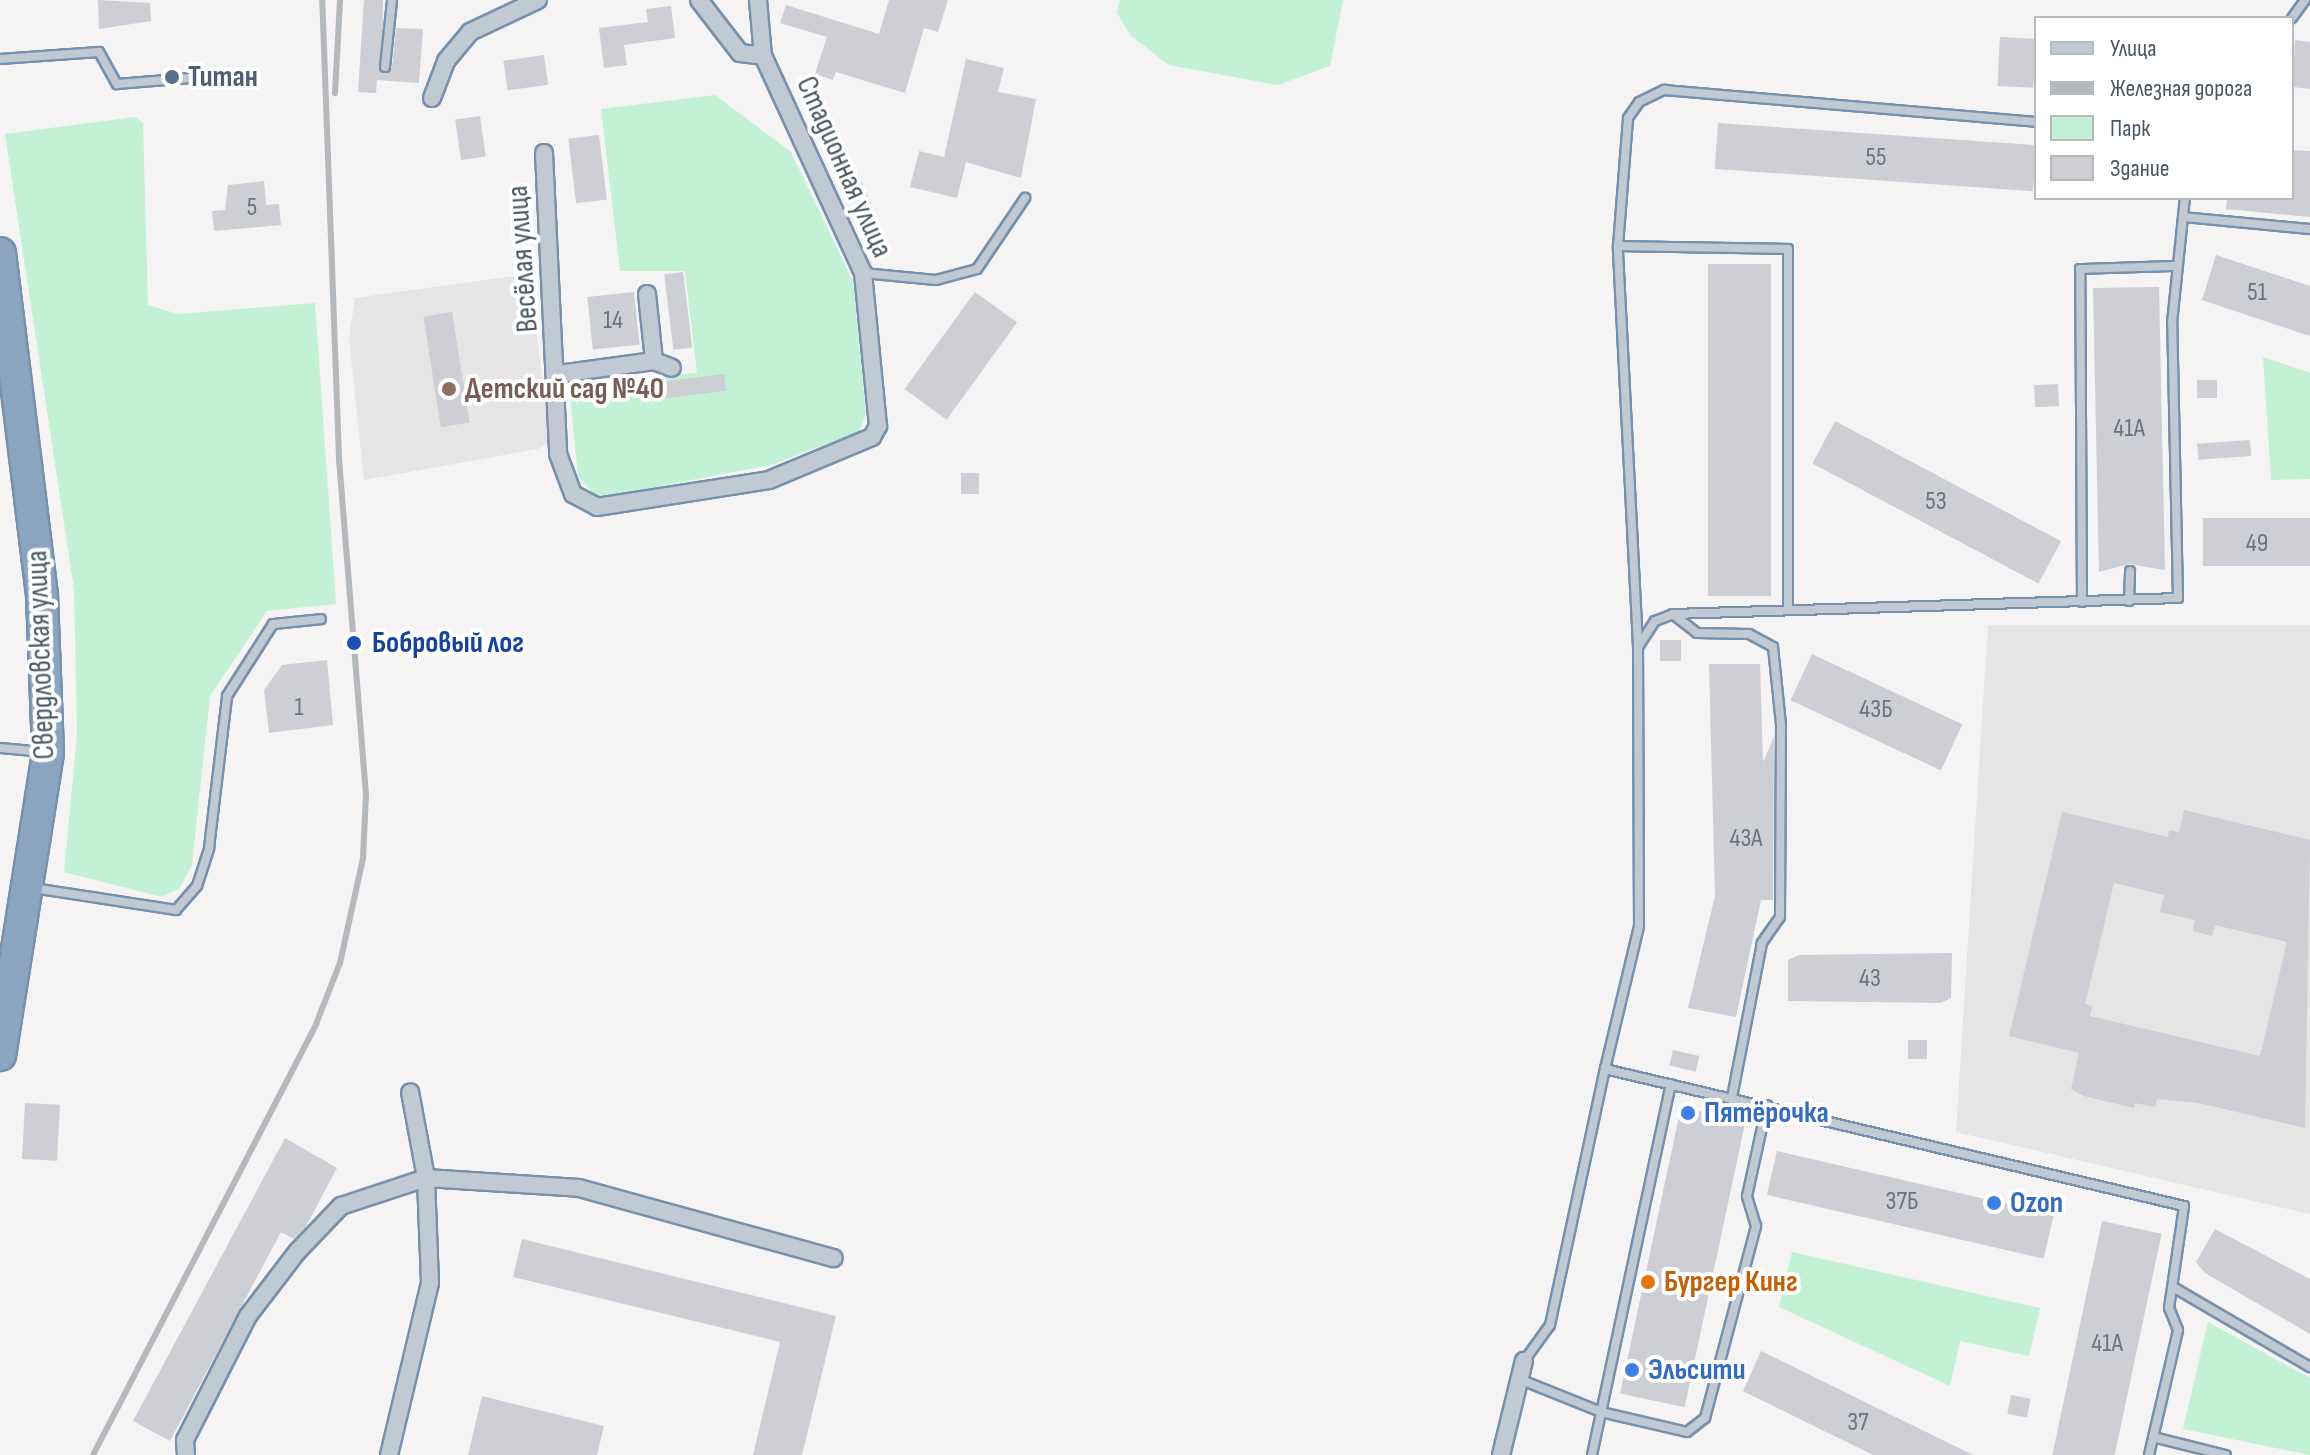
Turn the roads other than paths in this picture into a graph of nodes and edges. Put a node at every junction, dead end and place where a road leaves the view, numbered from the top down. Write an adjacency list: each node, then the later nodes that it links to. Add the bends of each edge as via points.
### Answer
1 (392, 0): 7 (lane)
2 (538, 0): 9 (street, via 470,32 446,61)
3 (699, 0): 5 (street, via 740,53)
4 (758, 0): 5 (street, Стадионная улица)
5 (763, 56): 19 (street, Стадионная улица)
6 (0, 59): 8 (lane, via 99,52 117,84)
7 (385, 67)
8 (228, 75)
9 (432, 98)
10 (2034, 122): 16 (lane, via 1664,90 1628,118)
11 (544, 153): 23 (street, Весёлая улица)
12 (1025, 198): 19 (lane, via 977,269 936,280)
13 (2185, 200): 14 (lane)
14 (2183, 217): 15 (lane); 18 (lane)
15 (2310, 229)
16 (1618, 246): 28 (lane, via 1788,249); 31 (lane)
17 (1, 266): 33 (highway, Свердловская улица, via 41,580)
18 (2177, 266): 26 (lane, via 2178,598); 27 (lane, via 2080,269)
19 (863, 273): 24 (street, Стадионная улица, via 878,426 872,437)
20 (647, 294): 21 (street)
21 (654, 361): 22 (street); 23 (street)
22 (672, 368)
23 (559, 374): 24 (street, Весёлая улица, via 558,454 573,494 597,507)
24 (769, 480)
25 (2130, 571): 26 (lane)
26 (2129, 601): 27 (lane)
27 (2082, 602): 28 (lane)
28 (1788, 610): 29 (lane)
29 (1673, 614): 31 (lane, via 1655,621); 39 (lane, via 1697,633 1749,634 1773,647 1781,725 1780,917 1762,943)
30 (321, 619): 34 (lane, via 273,624 227,696 209,848 197,886 176,910)
31 (1638, 647): 36 (lane, via 1639,926)
32 (0, 748): 33 (lane)
33 (48, 753): 34 (highway, Свердловская улица)
34 (32, 888): 35 (highway, Свердловская улица)
35 (0, 1055)
36 (1605, 1069): 37 (lane); 44 (lane, via 1550,1325)
37 (1671, 1084): 39 (lane); 47 (lane)
38 (410, 1092): 41 (street)
39 (1732, 1097): 40 (lane)
40 (1767, 1105): 43 (lane, via 2184,1206); 47 (lane, via 1747,1196 1756,1226 1705,1418 1687,1432)
41 (426, 1178): 42 (street, via 579,1188); 49 (street, via 341,1206 297,1252 248,1316 185,1440); 50 (street, via 430,1283)
42 (834, 1258)
43 (2173, 1287): 45 (lane); 48 (lane, via 2169,1308 2178,1330)
44 (1524, 1361): 46 (street)
45 (2310, 1367)
46 (1519, 1379): 47 (lane); 51 (street)
47 (1601, 1412): 52 (lane)
48 (2153, 1437): 53 (lane); 54 (lane)
49 (186, 1455)
50 (389, 1455)
51 (1501, 1455)
52 (1592, 1455)
53 (2149, 1455)
54 (2226, 1455)

